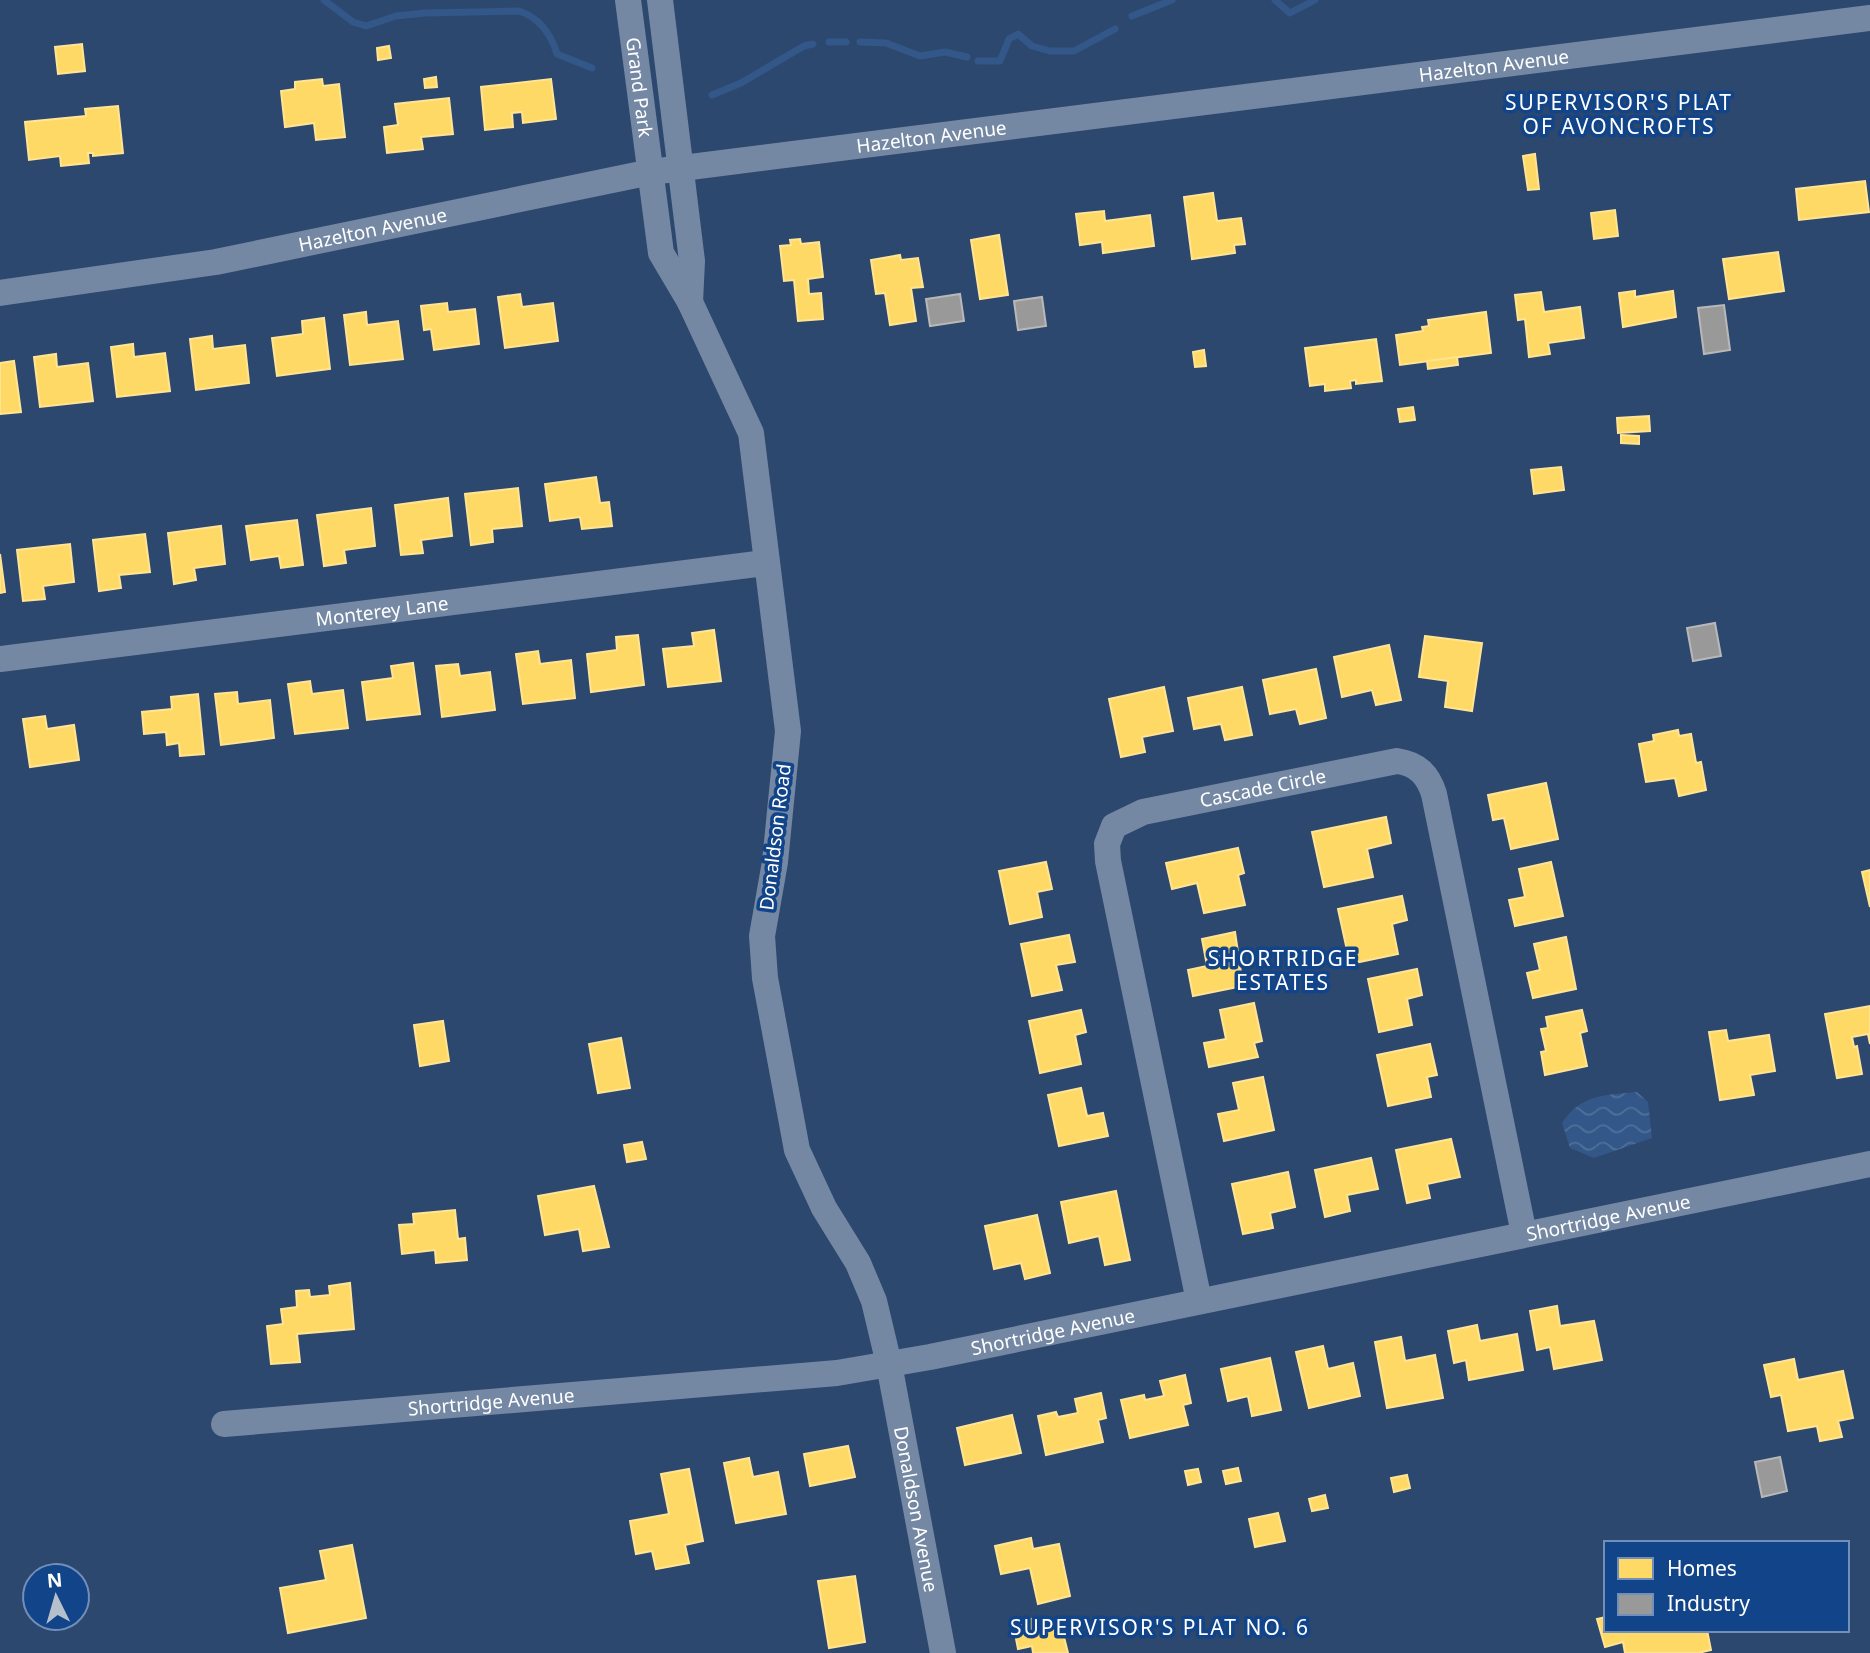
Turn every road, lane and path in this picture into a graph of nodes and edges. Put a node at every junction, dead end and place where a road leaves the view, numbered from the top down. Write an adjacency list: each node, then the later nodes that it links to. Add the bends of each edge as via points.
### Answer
1 (628, 0): 5 (street, Grand Park)
2 (660, 0): 4 (street, Grand Park)
3 (1870, 18): 4 (street, Hazelton Avenue)
4 (682, 168): 5 (street, Hazelton Avenue); 7 (street, Donaldson Road, via 692,261)
5 (651, 172): 6 (street, Hazelton Avenue, via 202,264); 7 (street, Donaldson Road, via 661,253)
6 (0, 293)
7 (690, 302): 8 (street, Donaldson Road, via 751,433)
8 (765, 563): 9 (street, Monterey Lane); 13 (street, Donaldson Road, via 788,731 775,862 762,936 765,978 797,1150 824,1208 858,1263 874,1301)
9 (0, 659)
10 (1870, 1164): 11 (street, Shortridge Avenue)
11 (1524, 1234): 12 (street, Shortridge Avenue); 12 (street, Cascade Circle, via 1434,794 1424,773 1397,761 1143,812 1114,826 1107,844 1108,861)
12 (1199, 1301): 13 (street, Shortridge Avenue)
13 (889, 1364): 14 (street, Shortridge Avenue, via 785,1379); 15 (street, Donaldson Avenue)
14 (224, 1424)
15 (943, 1653)

